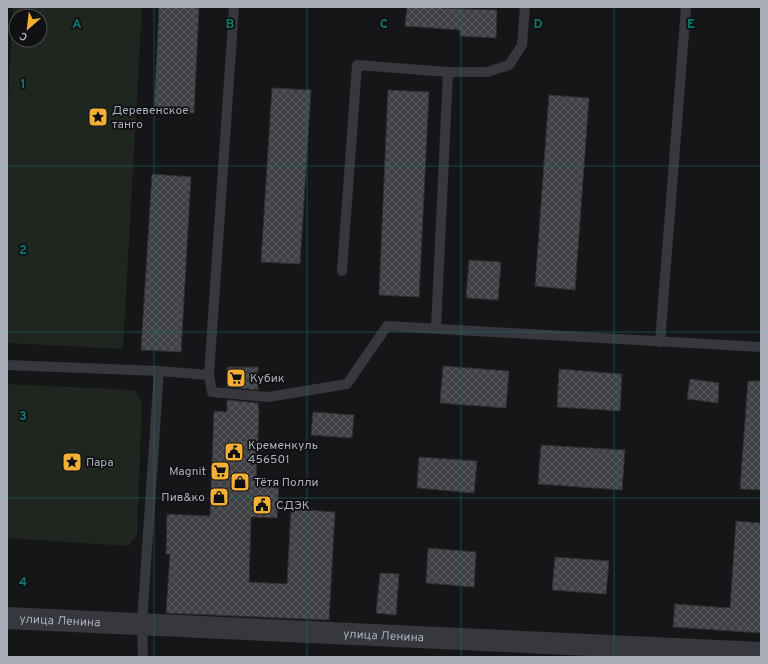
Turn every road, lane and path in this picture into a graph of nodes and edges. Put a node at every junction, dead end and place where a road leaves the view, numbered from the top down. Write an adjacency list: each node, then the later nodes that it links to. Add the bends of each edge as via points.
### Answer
1 (234, 7): 11 (lane)
2 (525, 7): 4 (lane, via 522,45 510,64 487,72)
3 (686, 7): 7 (lane)
4 (448, 72): 5 (lane, via 357,65); 6 (lane)
5 (342, 271)
6 (436, 328): 7 (lane); 11 (lane, via 387,326 347,384 268,397 212,392)
7 (660, 342): 8 (lane)
8 (761, 347)
9 (7, 365): 10 (lane)
10 (159, 371): 11 (lane); 13 (lane)
11 (209, 375)
12 (7, 618): 13 (street, улица Ленина)
13 (142, 623): 14 (street, улица Ленина); 15 (lane)
14 (761, 653)
15 (143, 657)

